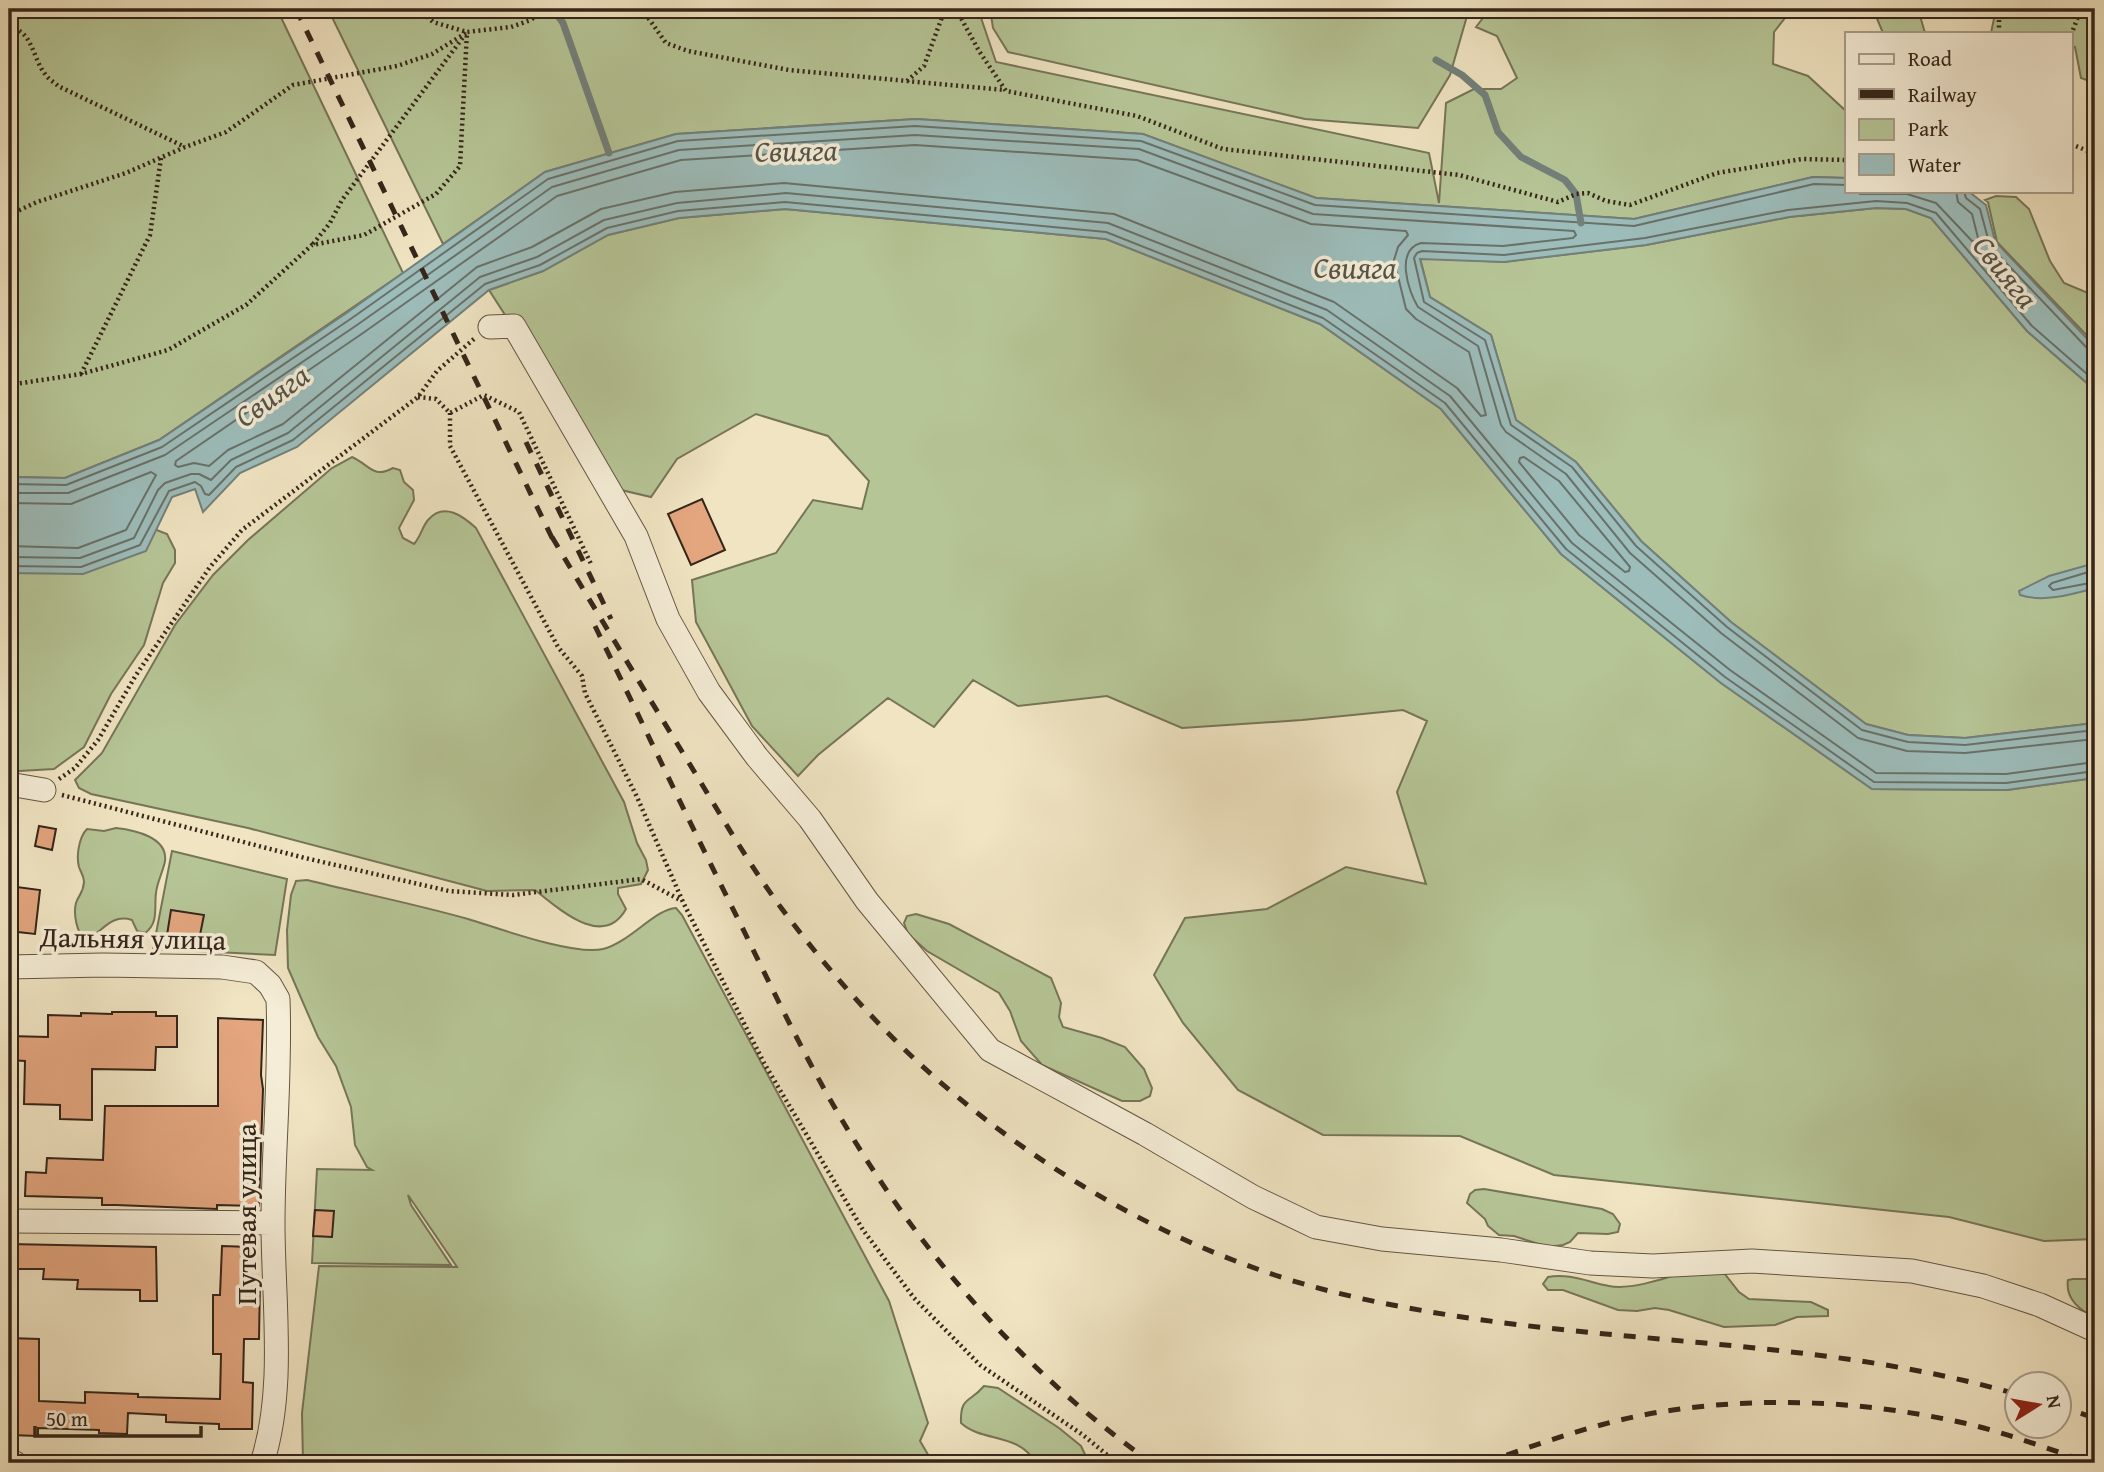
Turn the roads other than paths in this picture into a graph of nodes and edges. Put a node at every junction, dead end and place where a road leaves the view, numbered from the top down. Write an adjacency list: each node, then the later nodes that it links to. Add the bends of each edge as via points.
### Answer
1 (490, 327): 8 (street, via 514,326 636,536 668,619 709,692 810,819 867,901 990,1050 1254,1197 1317,1227 1590,1263 1653,1266 1752,1261 1912,1271 1983,1286)
2 (9, 784): 3 (street)
3 (44, 790)
4 (9, 967): 5 (street, Дальняя улица, via 178,965)
5 (256, 972): 7 (street, Путевая улица, via 278,999)
6 (9, 1221): 7 (street)
7 (273, 1223): 11 (street, Путевая улица, via 274,1382)
8 (2095, 1330)
9 (9, 1463): 10 (street)
10 (15, 1463)
11 (262, 1463)

